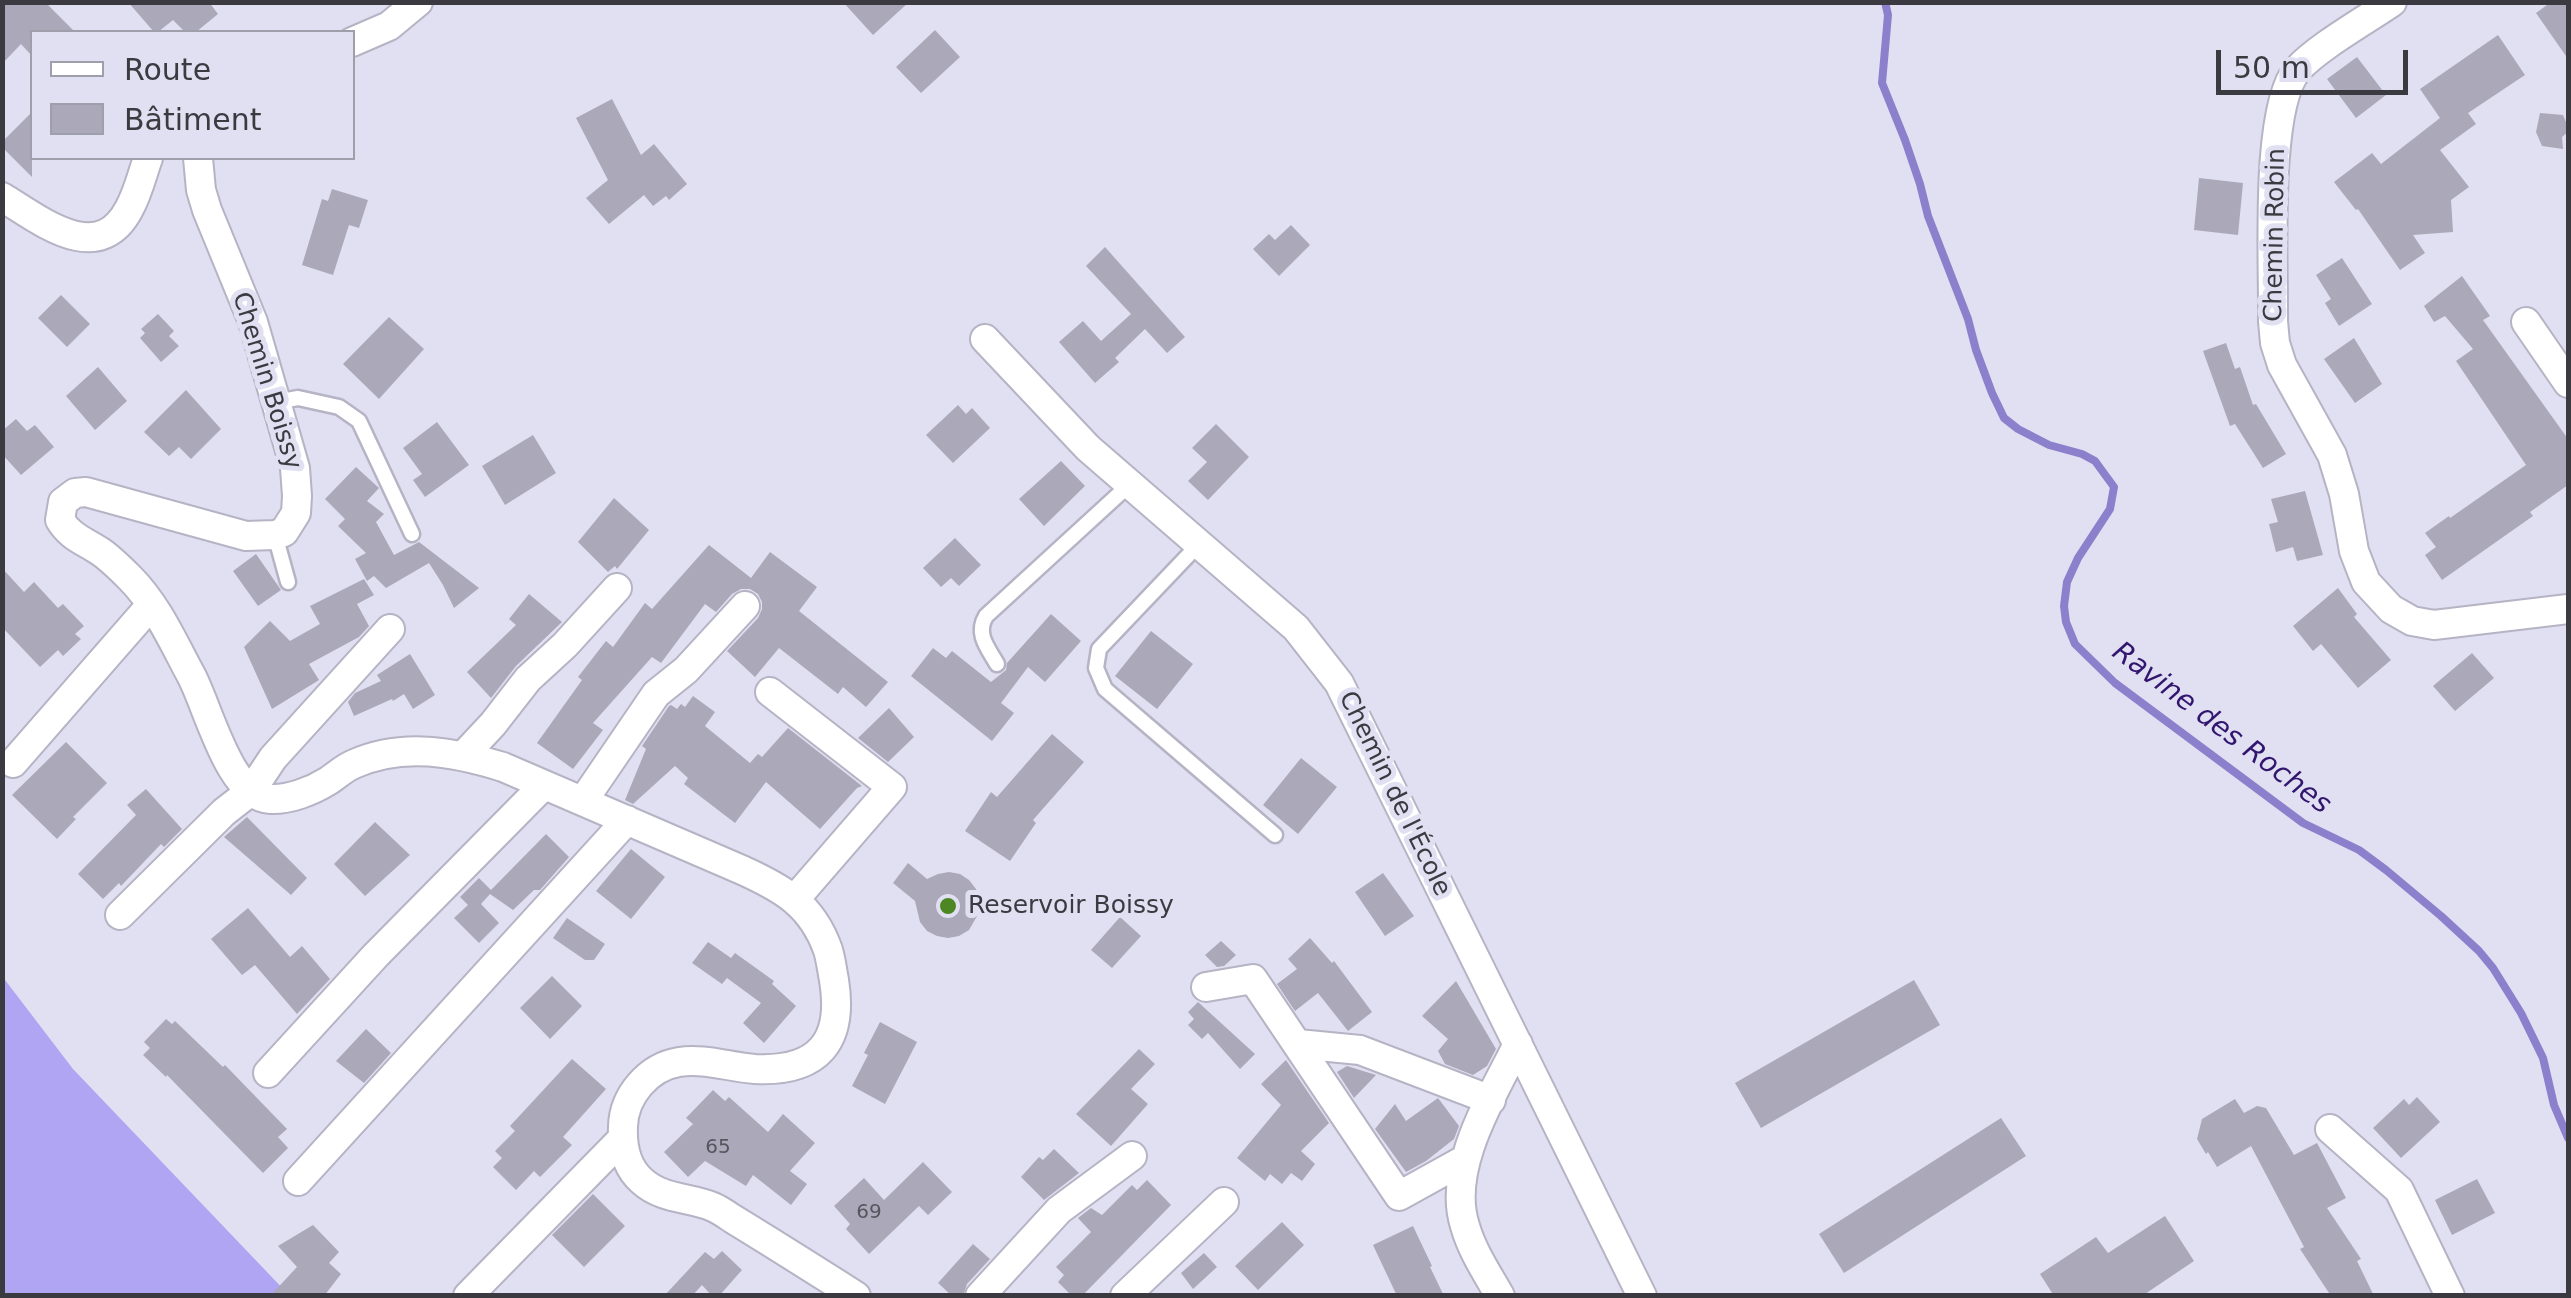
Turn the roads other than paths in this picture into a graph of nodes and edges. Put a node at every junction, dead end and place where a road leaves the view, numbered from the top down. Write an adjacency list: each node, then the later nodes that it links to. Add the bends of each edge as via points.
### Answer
1 (418, 2): 3 (street, via 389,26)
2 (2392, 2): 19 (street, Chemin Robin, via 2309,59 2287,88 2274,172 2275,343 2332,455 2366,582 2391,609 2434,625)
3 (355, 41)
4 (147, 160): 6 (street, via 128,210 104,235 64,234)
5 (198, 160): 10 (street, Chemin Boissy, via 200,190 253,322)
6 (2, 196)
7 (2526, 322): 9 (street)
8 (985, 339): 11 (street, Chemin de l'École)
9 (2568, 382)
10 (276, 402): 12 (lane, via 298,398 339,407 360,421); 13 (street, Chemin Boissy, via 297,496 296,513)
11 (1130, 484): 14 (street, Chemin de l'École); 21 (lane, via 986,616 981,635)
12 (412, 534)
13 (275, 536): 15 (lane); 17 (street, via 246,536 86,492 63,502 66,530 101,552)
14 (1198, 544): 29 (lane, via 1099,649 1096,668 1105,689); 34 (street, Chemin de l'École, via 1296,628 1339,684)
15 (288, 582)
16 (616, 588): 23 (street)
17 (151, 605): 24 (street); 26 (street, via 195,682 226,758)
18 (744, 606): 27 (street, via 656,694)
19 (2568, 609)
20 (390, 629): 26 (street)
21 (997, 664)
22 (770, 692): 30 (street, via 892,787)
23 (464, 755): 25 (street); 26 (street, via 388,754 296,795 268,800)
24 (13, 762)
25 (544, 785): 27 (street); 35 (street)
26 (251, 790): 31 (street)
27 (583, 801): 28 (street)
28 (627, 820): 30 (street); 41 (street)
29 (1275, 834)
30 (795, 899): 38 (street, via 829,954 836,1024 824,1047 801,1064 756,1069 695,1061 656,1070 624,1113)
31 (120, 915)
32 (1206, 988): 33 (street, via 1252,979)
33 (1298, 1044): 36 (street, via 1370,1054); 40 (street, via 1399,1196)
34 (1518, 1044): 36 (street); 48 (street, Chemin de l'École)
35 (268, 1073)
36 (1491, 1100): 40 (street)
37 (2330, 1129): 49 (street, via 2399,1190)
38 (622, 1139): 43 (street); 44 (street, via 628,1164 643,1182 662,1194 713,1206)
39 (1132, 1156): 45 (street, via 1059,1210)
40 (1464, 1160): 47 (street, via 1463,1222)
41 (298, 1181)
42 (1224, 1202): 46 (street)
43 (468, 1296)
44 (856, 1296)
45 (980, 1296)
46 (1125, 1296)
47 (1500, 1296)
48 (1642, 1296)
49 (2450, 1296)

